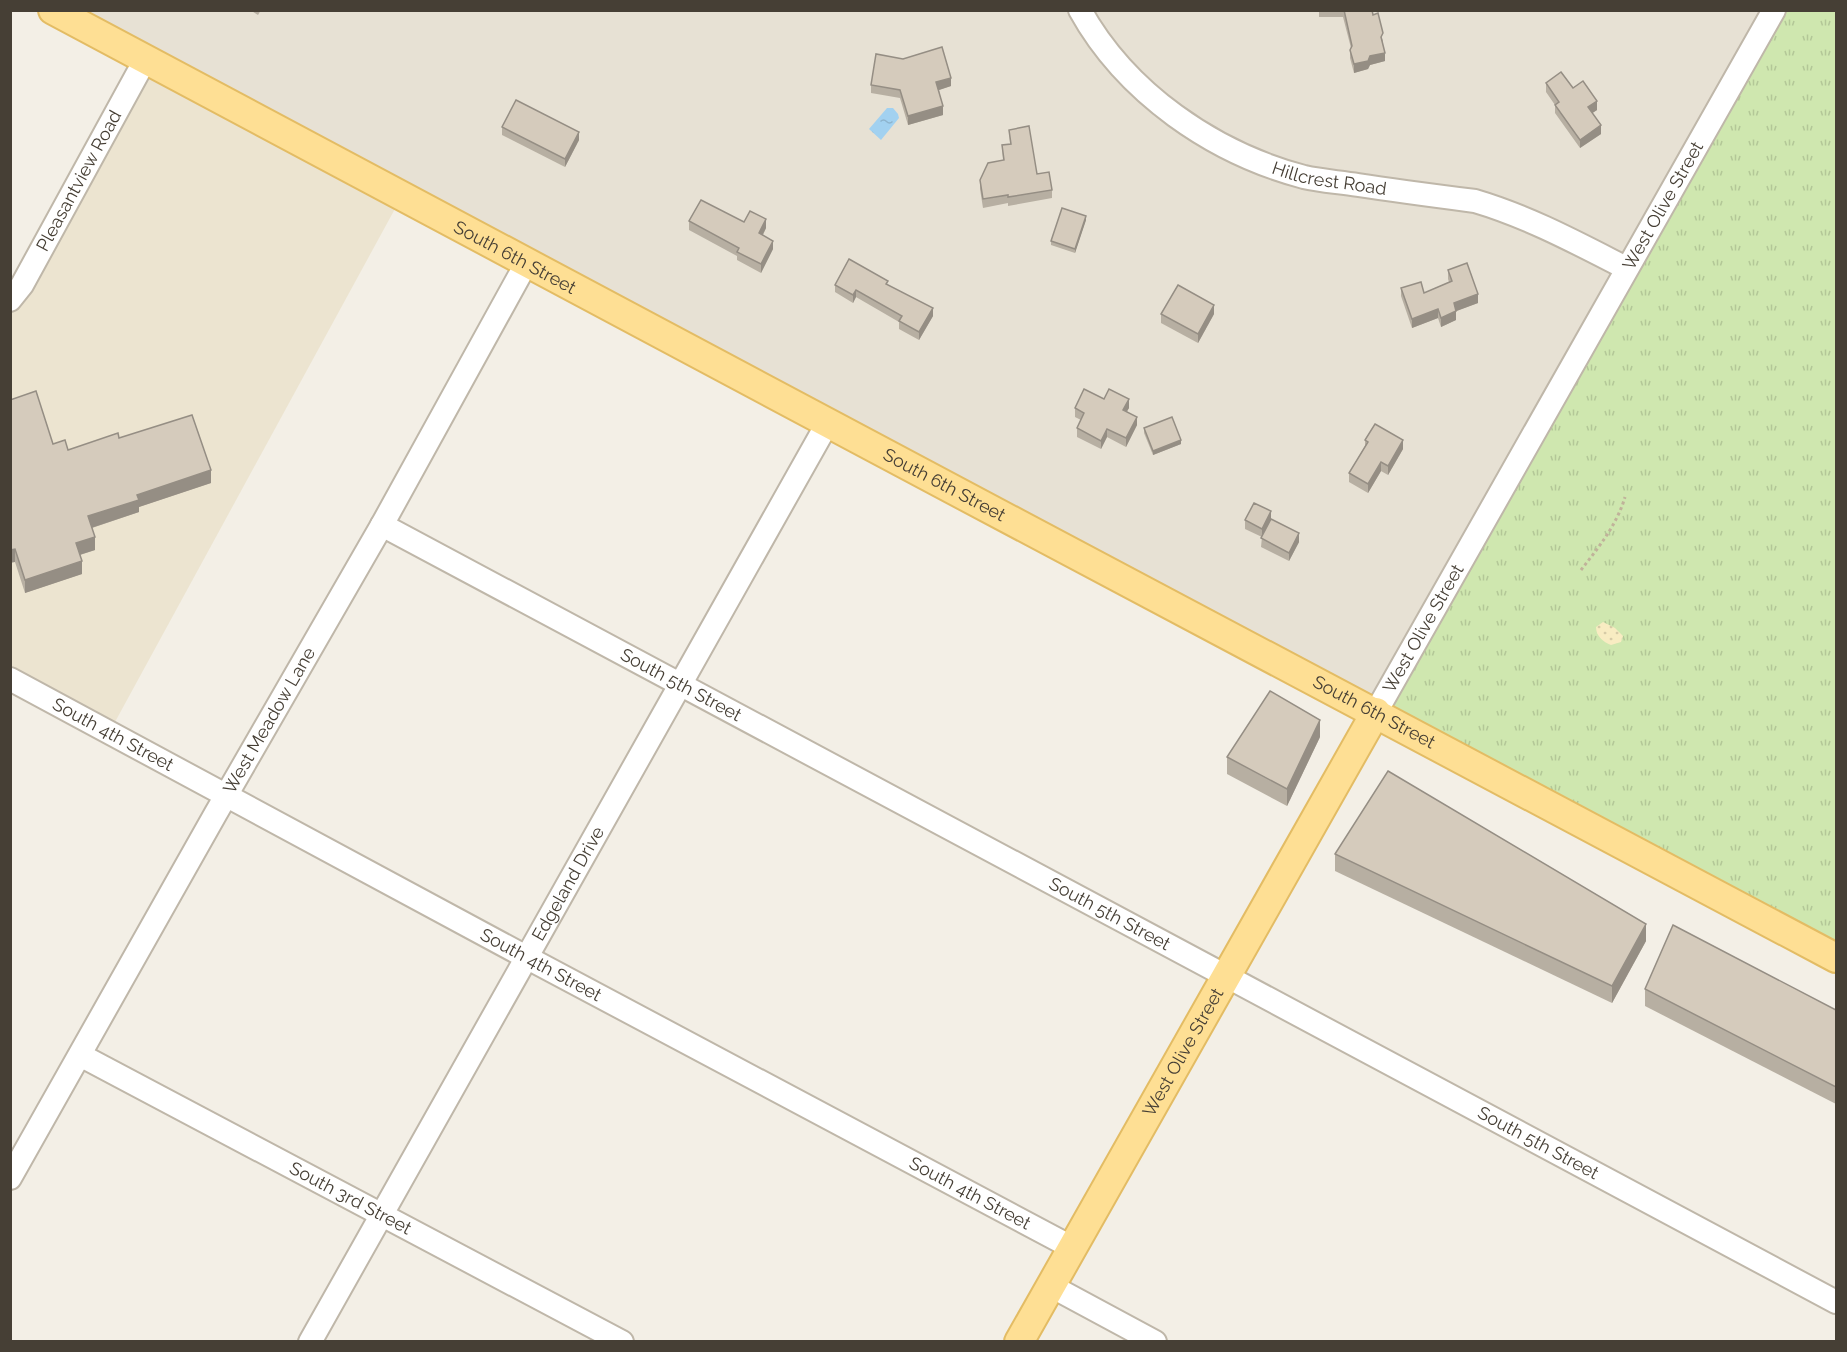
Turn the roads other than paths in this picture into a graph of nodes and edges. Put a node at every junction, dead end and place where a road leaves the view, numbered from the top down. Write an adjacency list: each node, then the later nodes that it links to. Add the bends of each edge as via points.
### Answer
1 (53, 10): 4 (main road, South 6th Street)
2 (1080, 10): 6 (street, Hillcrest Road, via 1104,48 1133,81 1221,146 1305,177 1475,201 1505,210)
3 (1774, 10): 6 (street, West Olive Street)
4 (145, 60): 5 (main road, South 6th Street); 7 (street, Pleasantview Road, via 22,285)
5 (527, 262): 8 (main road, South 6th Street); 9 (street, West Meadow Lane)
6 (1626, 268): 12 (street, West Olive Street)
7 (10, 300)
8 (827, 424): 11 (street, Edgeland Drive); 12 (main road, South 6th Street)
9 (382, 525): 11 (street, South 5th Street); 13 (street, West Meadow Lane)
10 (10, 680): 13 (street, South 4th Street)
11 (681, 685): 14 (street, Edgeland Drive); 16 (street, South 5th Street)
12 (1376, 712): 15 (main road, South 6th Street); 16 (main road, West Olive Street)
13 (226, 796): 14 (street, South 4th Street); 17 (street, West Meadow Lane)
14 (526, 957): 19 (street, Edgeland Drive); 20 (street, South 4th Street)
15 (1836, 958)
16 (1226, 977): 20 (main road, West Olive Street); 22 (street, South 5th Street)
17 (80, 1055): 18 (street, West Meadow Lane); 19 (street, South 3rd Street)
18 (10, 1178)
19 (382, 1215): 23 (street, Edgeland Drive); 24 (street, South 3rd Street)
20 (1073, 1248): 21 (main road, West Olive Street)
21 (1051, 1286): 25 (main road, West Olive Street); 26 (street)
22 (1836, 1302)
23 (310, 1341)
24 (622, 1341)
25 (1019, 1341)
26 (1155, 1341)

